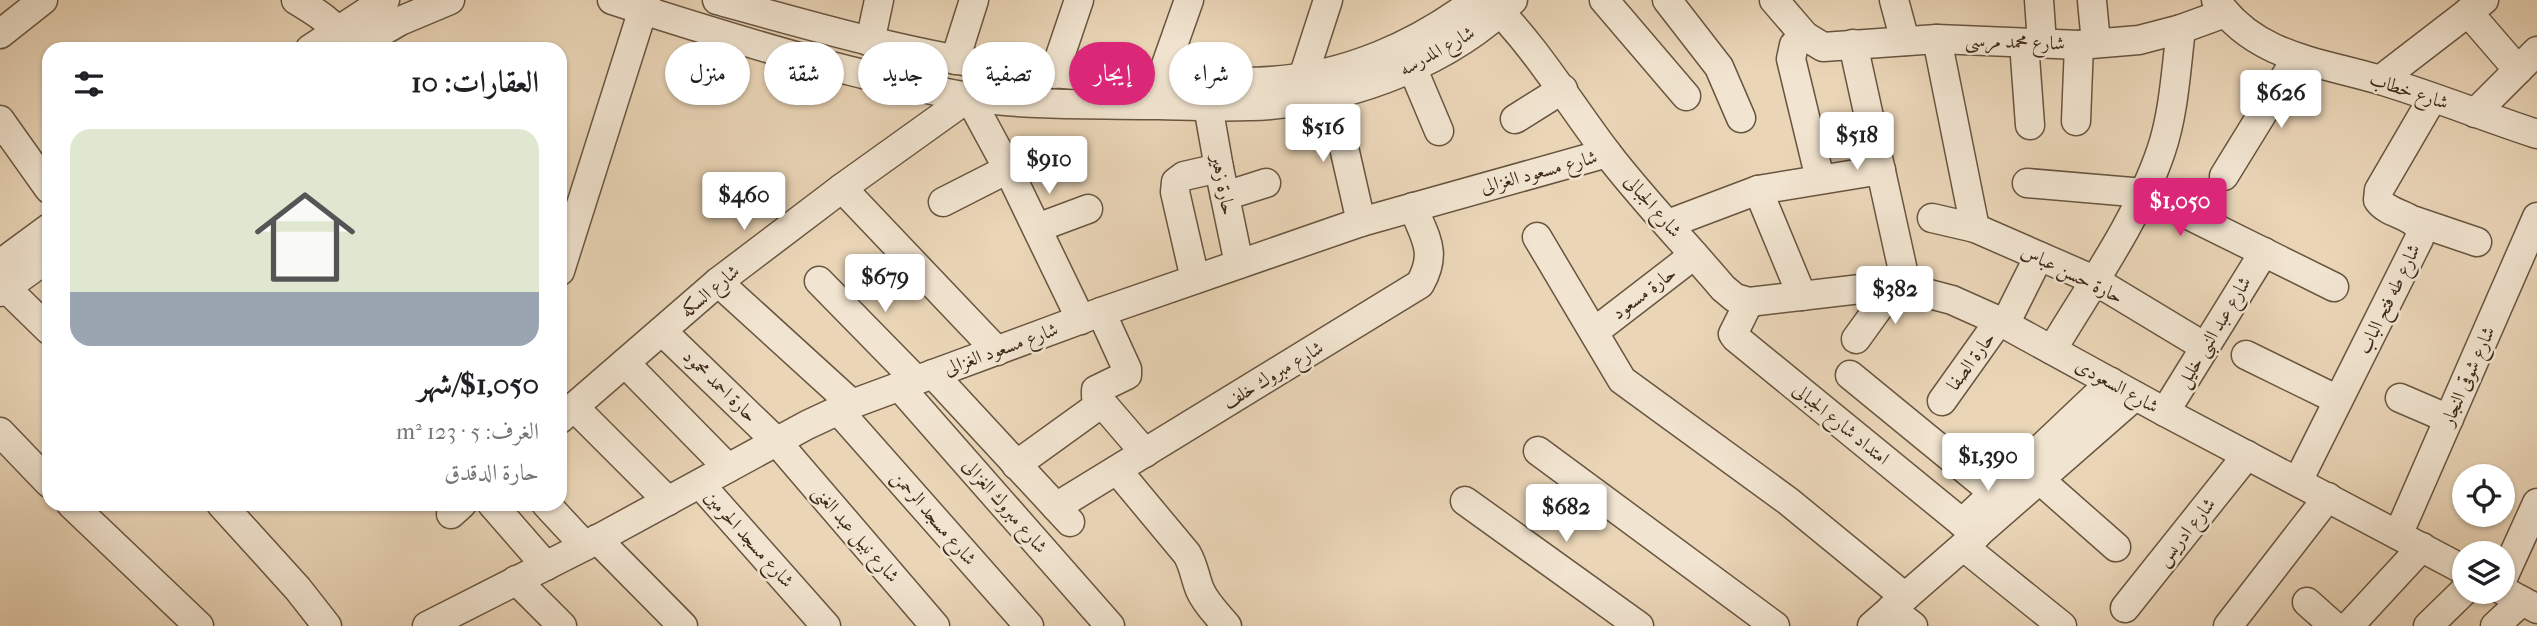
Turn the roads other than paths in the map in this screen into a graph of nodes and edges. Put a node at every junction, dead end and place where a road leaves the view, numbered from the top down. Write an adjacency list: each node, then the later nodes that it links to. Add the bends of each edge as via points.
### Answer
1 (43, 0): 23 (street)
2 (296, 0): 27 (street, via 323,16)
3 (384, 0): 28 (street)
4 (450, 0): 29 (street)
5 (612, 0): 19 (street, شارع المدرسه)
6 (717, 0): 30 (street, شارع المدرسه)
7 (879, 0): 30 (street)
8 (974, 0): 36 (street)
9 (1079, 0): 40 (street)
10 (1189, 0): 43 (street)
11 (1328, 0): 42 (street)
12 (1604, 0): 48 (street)
13 (1667, 0): 55 (street, via 1719,66)
14 (1774, 0): 24 (street)
15 (1894, 0): 26 (street)
16 (2039, 0): 31 (street)
17 (2092, 1): 33 (street)
18 (1494, 3): 39 (street, شارع المدرسه, via 1443,51); 42 (street, شارع المدرسه, via 1398,47); 45 (street, شارع الجبالى)
19 (644, 5): 47 (street, شارع المدرسه, via 729,38); 88 (street)
20 (2473, 5): 37 (street); 44 (street)
21 (2220, 7): 22 (street, شارع محمد مرسى); 35 (street, شارع خطاب, via 2259,40)
22 (2181, 29): 33 (street, شارع محمد مرسى, via 2139,40); 73 (street, via 2162,149)
23 (0, 34)
24 (1805, 36): 32 (street, شارع محمد مرسى, via 1823,47); 68 (street, via 1794,45 1791,59)
25 (1937, 39): 26 (street, شارع محمد مرسى); 31 (street, شارع محمد مرسى); 84 (street)
26 (1905, 41): 32 (street, شارع محمد مرسى)
27 (346, 42)
28 (348, 42)
29 (349, 42)
30 (870, 42)
31 (2033, 43): 33 (street, شارع محمد مرسى); 59 (street)
32 (1853, 44): 65 (street)
33 (2087, 44): 58 (street)
34 (948, 59): 36 (street, شارع المدرسه)
35 (2296, 59): 44 (street, شارع خطاب); 66 (street)
36 (955, 60): 38 (street, شارع المدرسه)
37 (2528, 60): 54 (street)
38 (962, 61)
39 (1412, 67): 46 (street, شارع المدرسه); 60 (street)
40 (1055, 71)
41 (1055, 74): 43 (street, شارع المدرسه)
42 (1303, 77): 43 (street, شارع المدرسه, via 1243,82)
43 (1161, 79)
44 (2379, 80): 49 (street, شارع خطاب)
45 (1563, 89): 56 (street); 62 (street, شارع الجبالى)
46 (1332, 95): 53 (street, شارع المدرسه, via 1271,105); 81 (street)
47 (962, 96)
48 (1686, 96)
49 (2432, 99): 54 (street, شارع خطاب); 80 (street, شارع طه فتح الباب, via 2379,190 2378,200 2384,207)
50 (962, 102): 71 (street, شارع السكه)
51 (1055, 103): 53 (street, شارع المدرسه)
52 (973, 105): 64 (street)
53 (1208, 106): 63 (street, حارة زهير)
54 (2475, 113): 61 (street, شارع خطاب)
55 (1741, 118)
56 (1516, 119)
57 (0, 120): 67 (street)
58 (2076, 121)
59 (2030, 125)
60 (1439, 131)
61 (2537, 134)
62 (1607, 153): 76 (street, شارع مسعود الغزالى); 82 (street, شارع الجبالى)
63 (1219, 167): 74 (street, حارة زهير); 94 (street, via 1176,182)
64 (1008, 169): 75 (street); 83 (street)
65 (1881, 170): 68 (street); 99 (street)
66 (2224, 176)
67 (42, 179)
68 (1820, 179): 72 (street)
69 (1266, 183): 74 (street)
70 (2027, 183): 73 (street)
71 (842, 188): 98 (street, شارع السكه); 111 (street)
72 (1758, 190): 82 (street); 101 (street)
73 (2144, 193): 89 (street); 95 (street)
74 (1225, 196): 93 (street, حارة زهير)
75 (943, 202)
76 (1413, 207): 81 (street, شارع مسعود الغزالى); 128 (street, شارع مبروك خلف, via 1430,249 1429,268 1420,284)
77 (1088, 209): 83 (street)
78 (2537, 217): 124 (street, شارع شوقى النجار)
79 (1932, 218): 84 (street, حارة حسن عباس)
80 (2416, 221): 87 (street); 118 (street, شارع طه فتح الباب, via 2421,229 2419,239)
81 (1361, 222): 93 (street, شارع مسعود الغزالى)
82 (1668, 224): 90 (street, شارع الجبالى)
83 (1037, 228): 103 (street)
84 (1975, 228): 91 (street, حارة حسن عباس)
85 (42, 236): 96 (street)
86 (1537, 237): 107 (street)
87 (2477, 242)
88 (567, 249)
89 (2263, 252): 100 (street); 109 (street, شارع عبد النبى خليل)
90 (1694, 255): 102 (street, شارع الجبالى, via 1723,288); 107 (street, حارة مسعود)
91 (2039, 256): 95 (street, حارة حسن عباس); 104 (street, حارة الصفا)
92 (42, 261): 96 (street)
93 (1239, 264): 94 (street, شارع مسعود الغزالى)
94 (1195, 279): 103 (street, شارع مسعود الغزالى)
95 (2094, 280): 109 (street, حارة حسن عباس); 110 (street)
96 (2, 281): 105 (street)
97 (819, 281): 115 (street)
98 (718, 282): 106 (street, شارع السكه); 121 (street, شارع مسجد الرحمن)
99 (1901, 287): 101 (street, شارع السعودى); 104 (street, شارع السعودى, via 1952,300); 108 (street)
100 (2334, 287)
101 (1802, 296): 102 (street, شارع السعودى)
102 (1749, 302): 146 (street, امتداد شارع الجبالى, via 1734,328 1736,338)
103 (1091, 316): 111 (street, شارع مسعود الغزالى); 120 (street, via 1127,369 1122,379 1096,390)
104 (2002, 322): 110 (street, شارع السعودى); 119 (street, حارة الصفا)
105 (42, 323)
106 (662, 331): 113 (street, شارع السكه); 126 (street, حارة احمد محمود)
107 (1594, 331): 158 (street, via 1622,380 1788,501)
108 (1856, 339)
109 (2205, 347): 122 (street, شارع عبد النبى خليل)
110 (2052, 350): 116 (street, شارع السعودى)
111 (997, 351): 115 (street, شارع مسعود الغزالى)
112 (2246, 355): 118 (street)
113 (625, 363): 123 (street, شارع السكه); 131 (street)
114 (1850, 375): 137 (street)
115 (916, 380): 121 (street, شارع مسعود الغزالى); 130 (street, شارع مبروك خلف); 168 (street, شارع مبروك الغزالى)
116 (2123, 389): 122 (street, شارع السعودى); 132 (street)
117 (2400, 398): 124 (street)
118 (2338, 400): 135 (street, شارع طه فتح الباب)
119 (1942, 401)
120 (1102, 403): 128 (street); 130 (street)
121 (845, 407): 126 (street, شارع مسعود الغزالى); 167 (street, شارع مسجد الرحمن)
122 (2165, 412): 129 (street, شارع السعودى)
123 (567, 413): 139 (street)
124 (2449, 419): 147 (street, شارع شوقى النجار)
125 (0, 432): 134 (street)
126 (777, 442): 131 (street, شارع مسعود الغزالى); 166 (street, شارع نبيل عبد الغنى)
127 (1538, 451): 171 (street)
128 (1145, 453): 133 (street, شارع مبروك خلف)
129 (2247, 455): 135 (street, شارع السعودى); 157 (street, شارع ادريس)
130 (1016, 465): 133 (street, شارع مبروك خلف, via 1063,515)
131 (728, 468): 136 (street, شارع مسعود الغزالى)
132 (2041, 469): 137 (street); 146 (street); 149 (street)
133 (1116, 470): 169 (street, via 1187,554 1199,589)
134 (42, 476)
135 (2298, 481): 138 (street, شارع السعودى)
136 (700, 484): 139 (street, شارع مسعود الغزالى); 165 (street, شارع مسجد الحرمين)
137 (1994, 493): 146 (street)
138 (2328, 497): 147 (street, شارع السعودى); 173 (street)
139 (667, 501): 148 (street, شارع مسعود الغزالى)
140 (1465, 501): 170 (street)
141 (2537, 503): 150 (street)
142 (78, 511): 161 (street)
143 (227, 511): 162 (street)
144 (498, 511): 152 (street)
145 (554, 511): 148 (street)
146 (1968, 535): 158 (street); 172 (street, امتداد شارع الجبالى)
147 (2410, 541): 151 (street, شارع السعودى); 159 (street, شارع شوقى النجار)
148 (591, 543): 152 (street, شارع مسعود الغزالى); 164 (street)
149 (2116, 547)
150 (2515, 551)
151 (2452, 564)
152 (546, 566): 153 (street, شارع مسعود الغزالى)
153 (516, 580): 160 (street, شارع مسعود الغزالى); 163 (street)
154 (2521, 600): 176 (street)
155 (2307, 602): 174 (street)
156 (2452, 603): 175 (street)
157 (2125, 608)
158 (1895, 615)
159 (2361, 622)
160 (437, 624)
161 (199, 626)
162 (327, 626)
163 (562, 626)
164 (683, 626)
165 (826, 626)
166 (935, 626)
167 (1029, 626)
168 (1111, 626)
169 (1227, 626)
170 (1639, 626)
171 (1775, 626)
172 (2062, 626)
173 (2228, 626)
174 (2334, 626)
175 (2428, 626)
176 (2495, 626)

